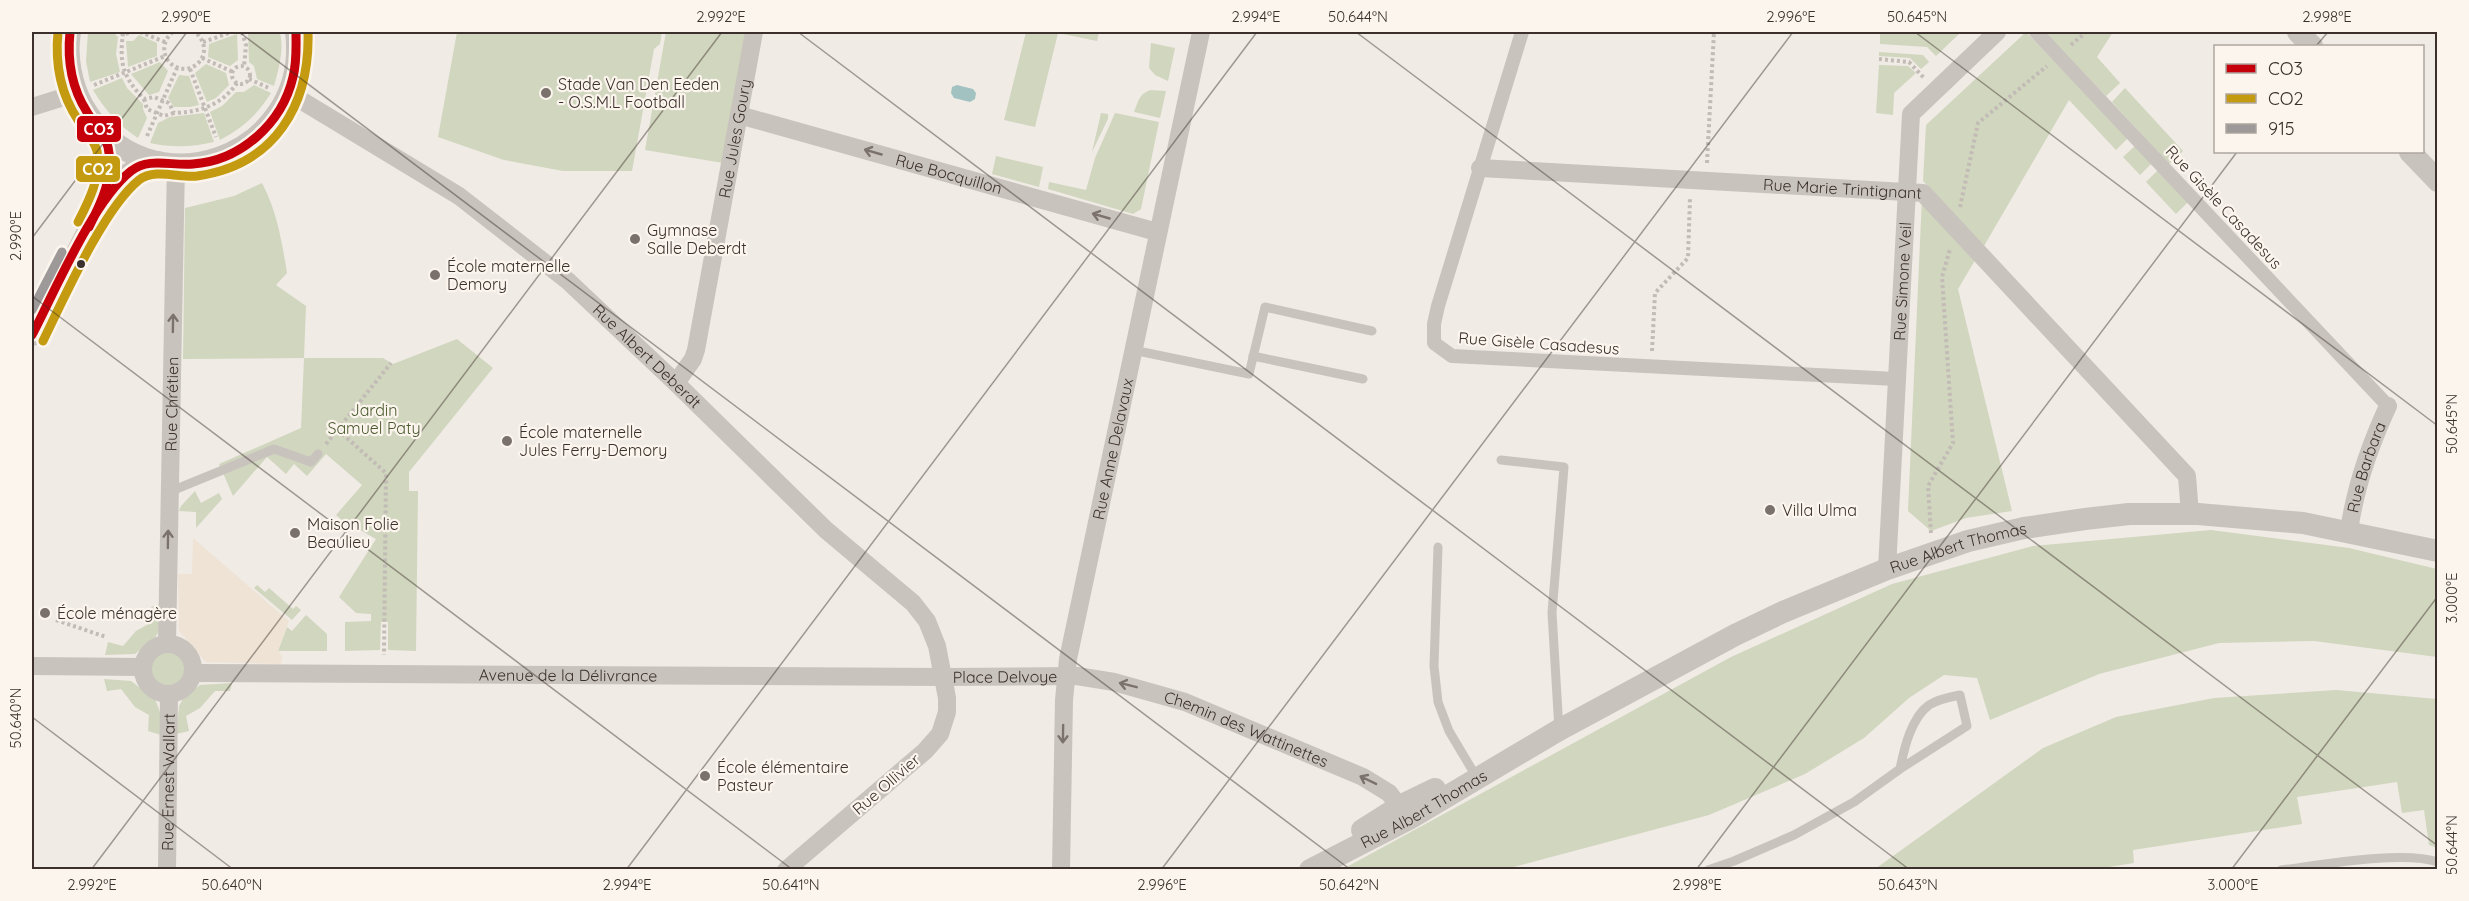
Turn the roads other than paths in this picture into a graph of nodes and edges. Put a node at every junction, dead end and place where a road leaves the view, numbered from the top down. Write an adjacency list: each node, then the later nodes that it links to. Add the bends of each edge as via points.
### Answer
1 (70, 32): 10 (street, via 69,60)
2 (296, 32): 11 (street, via 297,62)
3 (754, 32): 13 (street, Rue Jules Goury)
4 (1201, 32): 21 (street, Rue Anne Delavaux)
5 (1522, 32): 17 (street, Rue Gisèle Casadesus)
6 (1997, 32): 19 (street, Rue Simone Veil, via 1911,114)
7 (2036, 32): 29 (street, Rue Gisèle Casadesus)
8 (2298, 32): 9 (street)
9 (2311, 45)
10 (77, 93): 12 (street); 14 (street)
11 (290, 93): 16 (street, via 273,122 230,155 209,162); 28 (street, Rue Albert Deberdt, via 474,207 568,281)
12 (32, 107)
13 (739, 115): 21 (street, Rue Bocquillon, one-way to 13); 28 (street, Rue Jules Goury, via 696,350)
14 (101, 130): 16 (street, via 127,150); 20 (street, via 110,160)
15 (2411, 153): 18 (street)
16 (167, 163): 20 (street, via 142,164 128,173); 32 (street, Rue Chrétien, one-way to 16)
17 (1480, 168): 19 (street, Rue Marie Trintignant); 27 (street, Rue Gisèle Casadesus, via 1434,324 1434,343 1452,356)
18 (2438, 181)
19 (1907, 192): 27 (street, Rue Simone Veil); 33 (street, Rue Marie Trintignant, via 1923,193 2187,476)
20 (97, 212): 23 (street)
21 (1157, 232): 24 (street, Rue Anne Delavaux)
22 (1371, 331): 25 (lane, via 1265,307)
23 (32, 335)
24 (1133, 350): 25 (lane, via 1249,374); 42 (street, Rue Anne Delavaux)
25 (1253, 356): 26 (lane)
26 (1363, 379)
27 (1896, 379): 37 (street, Rue Simone Veil)
28 (676, 383): 43 (street, Rue Albert Deberdt, via 826,530 921,612 937,646)
29 (2388, 406): 34 (street, Rue Barbara, via 2375,434)
30 (318, 454): 32 (lane, via 311,462 274,449)
31 (1501, 460): 45 (lane, via 1564,467 1552,613)
32 (169, 492): 38 (street, Rue Chrétien, one-way to 32)
33 (2190, 514): 34 (street, Rue Albert Thomas, via 2280,520); 37 (street, Rue Albert Thomas, via 2129,514 1985,536)
34 (2349, 531): 36 (street, Rue Albert Thomas)
35 (1438, 547): 47 (lane, via 1434,666 1438,702 1449,731)
36 (2438, 551)
37 (1887, 569): 45 (street, Rue Albert Thomas, via 1735,635)
38 (167, 644): 40 (street, via 148,653); 41 (street, via 176,645 189,656)
39 (32, 666): 40 (street)
40 (143, 667): 44 (street, via 153,690)
41 (193, 673): 43 (street, Avenue de la Délivrance); 44 (street, via 182,690)
42 (1065, 676): 43 (street, Place Delvoye); 48 (street, Chemin des Wattinettes, one-way to 42, via 1389,793 1373,782 1185,702 1114,682); 53 (street, Rue Anne Delavaux, one-way to 53)
43 (945, 677): 52 (street, Rue Ollivier, via 947,712 940,734)
44 (169, 694): 51 (street, Rue Ernest Wallart)
45 (1559, 730): 47 (street, Rue Albert Thomas)
46 (1900, 769): 46 (lane, via 1967,726 1960,695 1928,706 1915,724); 54 (lane, via 1854,802 1794,835)
47 (1476, 776): 48 (street, Rue Albert Thomas)
48 (1405, 813): 50 (street, Rue Albert Thomas)
49 (2438, 862): 55 (lane, via 2425,858 2375,859)
50 (1318, 865)
51 (166, 870)
52 (786, 870)
53 (1061, 870)
54 (1708, 870)
55 (2281, 870)

